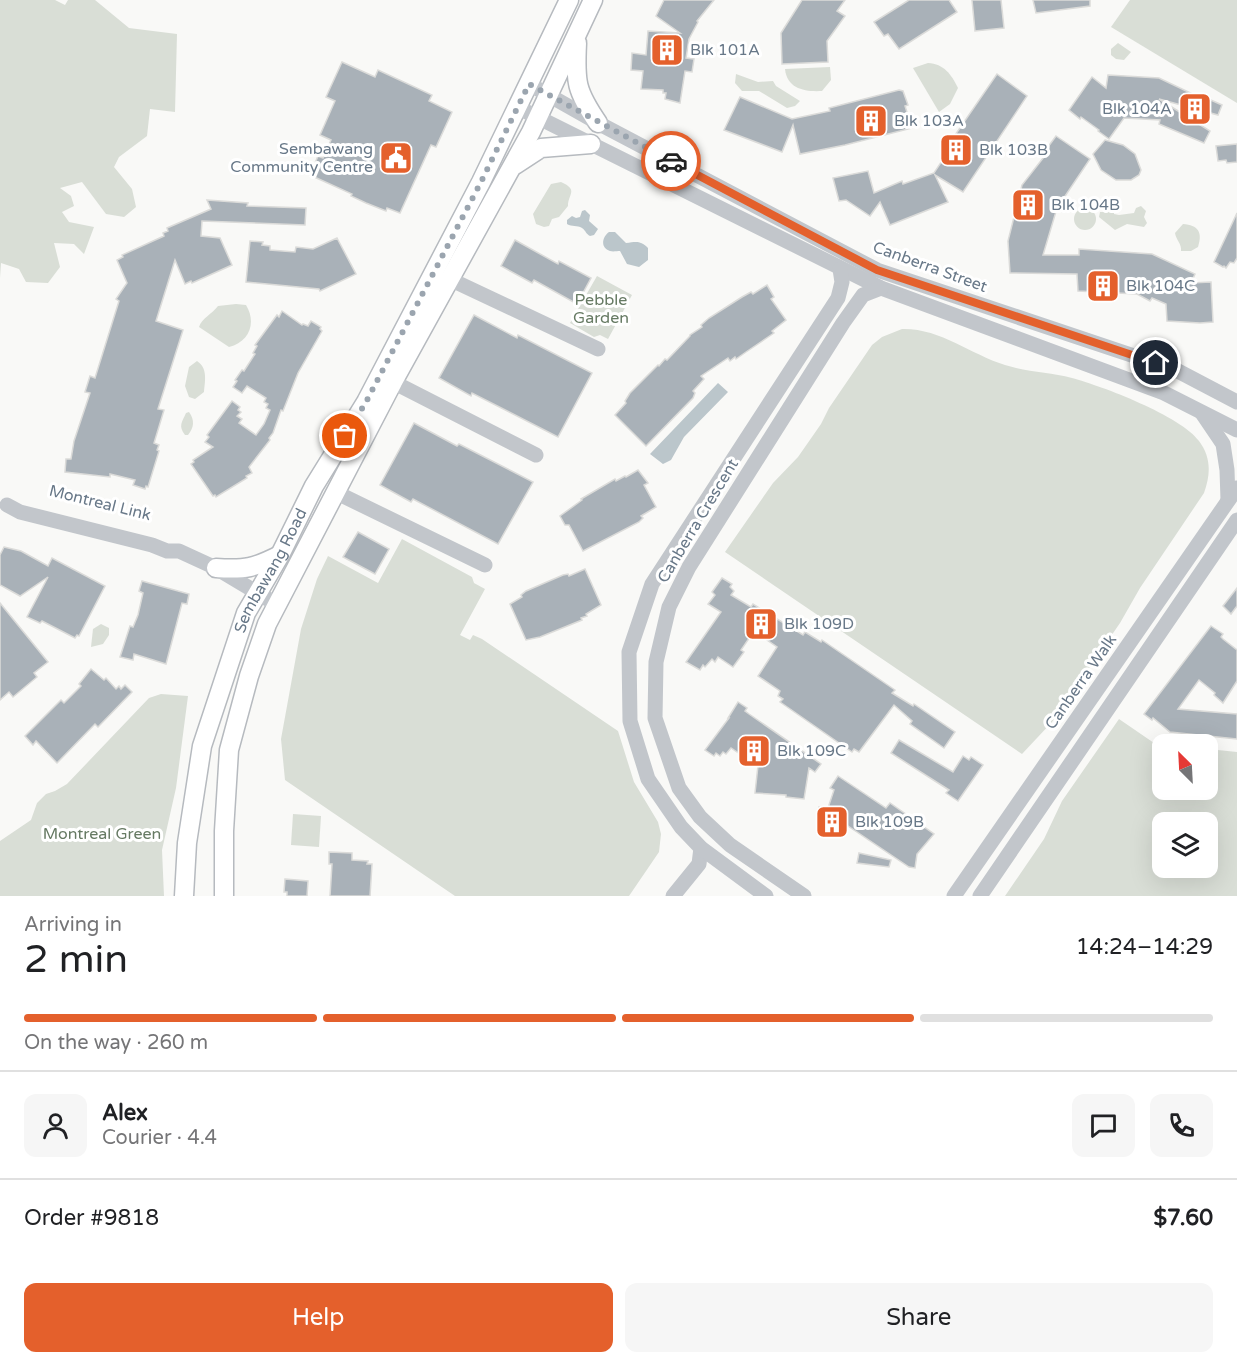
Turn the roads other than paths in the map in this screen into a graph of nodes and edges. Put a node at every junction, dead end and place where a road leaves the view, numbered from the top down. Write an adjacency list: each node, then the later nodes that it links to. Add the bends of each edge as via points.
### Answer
1 (569, 0): 4 (main road, Sembawang Road)
2 (593, 0): 3 (main road, Sembawang Road)
3 (578, 33): 5 (main road, Sembawang Road); 8 (main road, via 577,85)
4 (529, 84): 5 (street, Canberra Street); 6 (main road, Sembawang Road)
5 (549, 95): 7 (main road, Sembawang Road); 8 (street, Canberra Street)
6 (517, 107): 7 (street, Canberra Street); 12 (main road, Sembawang Road)
7 (539, 117): 9 (street, Canberra Street); 10 (main road, Sembawang Road)
8 (598, 123): 13 (street, Canberra Street)
9 (591, 144): 10 (main road, via 541,148); 11 (street, Canberra Street)
10 (511, 168): 12 (main road, Sembawang Road)
11 (840, 268): 13 (street, Canberra Street); 29 (street, Canberra Crescent, via 838,298 652,584 629,652 630,721 648,779 681,827)
12 (442, 275): 14 (street); 15 (main road, Sembawang Road); 24 (main road, Sembawang Road, via 314,486)
13 (876, 280): 16 (street, Canberra Street, via 1176,370); 17 (street, Canberra Street); 36 (street, Canberra Crescent, via 843,323 689,567 669,607 656,662 656,718 679,788 700,817 730,845)
14 (598, 349)
15 (393, 382): 19 (street); 20 (main road, Sembawang Road)
16 (1237, 402)
17 (1201, 411): 18 (street, Canberra Street); 21 (street, via 1222,444)
18 (1237, 430)
19 (536, 455)
20 (335, 492): 25 (street); 28 (main road, Sembawang Road)
21 (1232, 494): 37 (street, Canberra Walk)
22 (3, 504): 26 (street, Montreal Link, via 20,512 179,551)
23 (1237, 520): 38 (street)
24 (280, 555): 26 (main road, via 251,568); 27 (main road, Sembawang Road)
25 (485, 565)
26 (216, 568): 27 (street, Montreal Link)
27 (258, 593): 28 (street, Montreal Link); 32 (main road, Sembawang Road, via 246,613 202,746 187,843)
28 (276, 604): 31 (main road, Sembawang Road, via 249,676 229,750)
29 (701, 848): 30 (street, Canberra Crescent); 33 (street, via 699,864)
30 (720, 862): 34 (street, via 709,864); 35 (street, Canberra Crescent)
31 (222, 890)
32 (187, 893)
33 (673, 896)
34 (683, 896)
35 (766, 896)
36 (804, 896)
37 (954, 896)
38 (980, 896)

